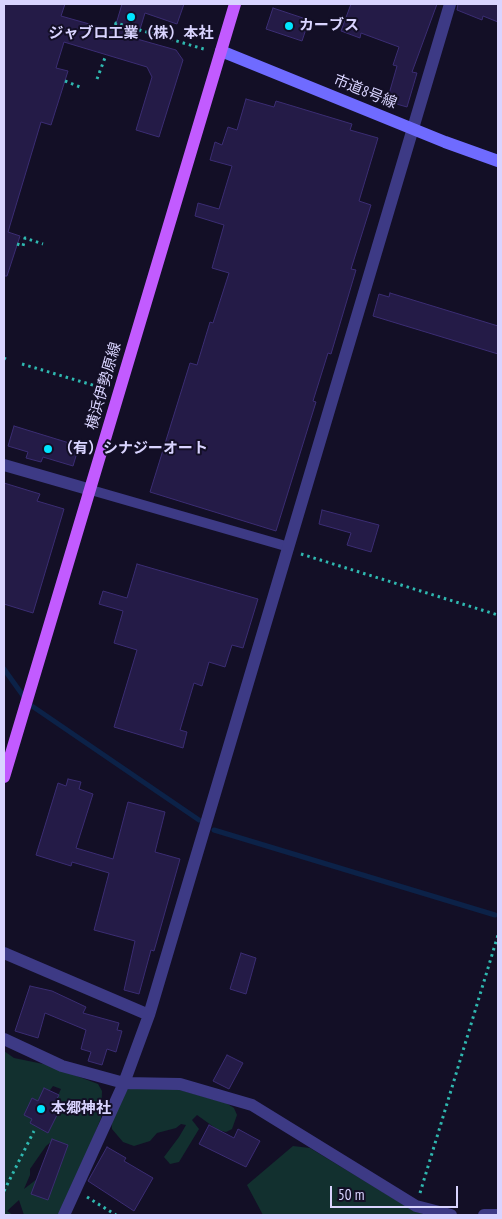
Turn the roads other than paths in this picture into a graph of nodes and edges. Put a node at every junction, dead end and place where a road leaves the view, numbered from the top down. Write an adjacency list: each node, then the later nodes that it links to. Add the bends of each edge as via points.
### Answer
1 (235, 4): 3 (main road, 横浜伊勢原線)
2 (450, 4): 4 (street)
3 (221, 51): 4 (street, 市道8号線); 7 (main road, 横浜伊勢原線)
4 (414, 130): 5 (street, 市道8号線); 8 (street)
5 (498, 161)
6 (4, 465): 7 (street)
7 (91, 490): 8 (lane); 9 (main road, 横浜伊勢原線)
8 (289, 547): 11 (street)
9 (4, 777)
10 (4, 953): 11 (street)
11 (149, 1015): 13 (street)
12 (4, 1039): 13 (street, via 62,1066)
13 (124, 1083): 14 (street); 15 (street, via 180,1084 252,1105 416,1206)
14 (64, 1215)
15 (451, 1215)
16 (486, 1215): 17 (street)
17 (498, 1215)

